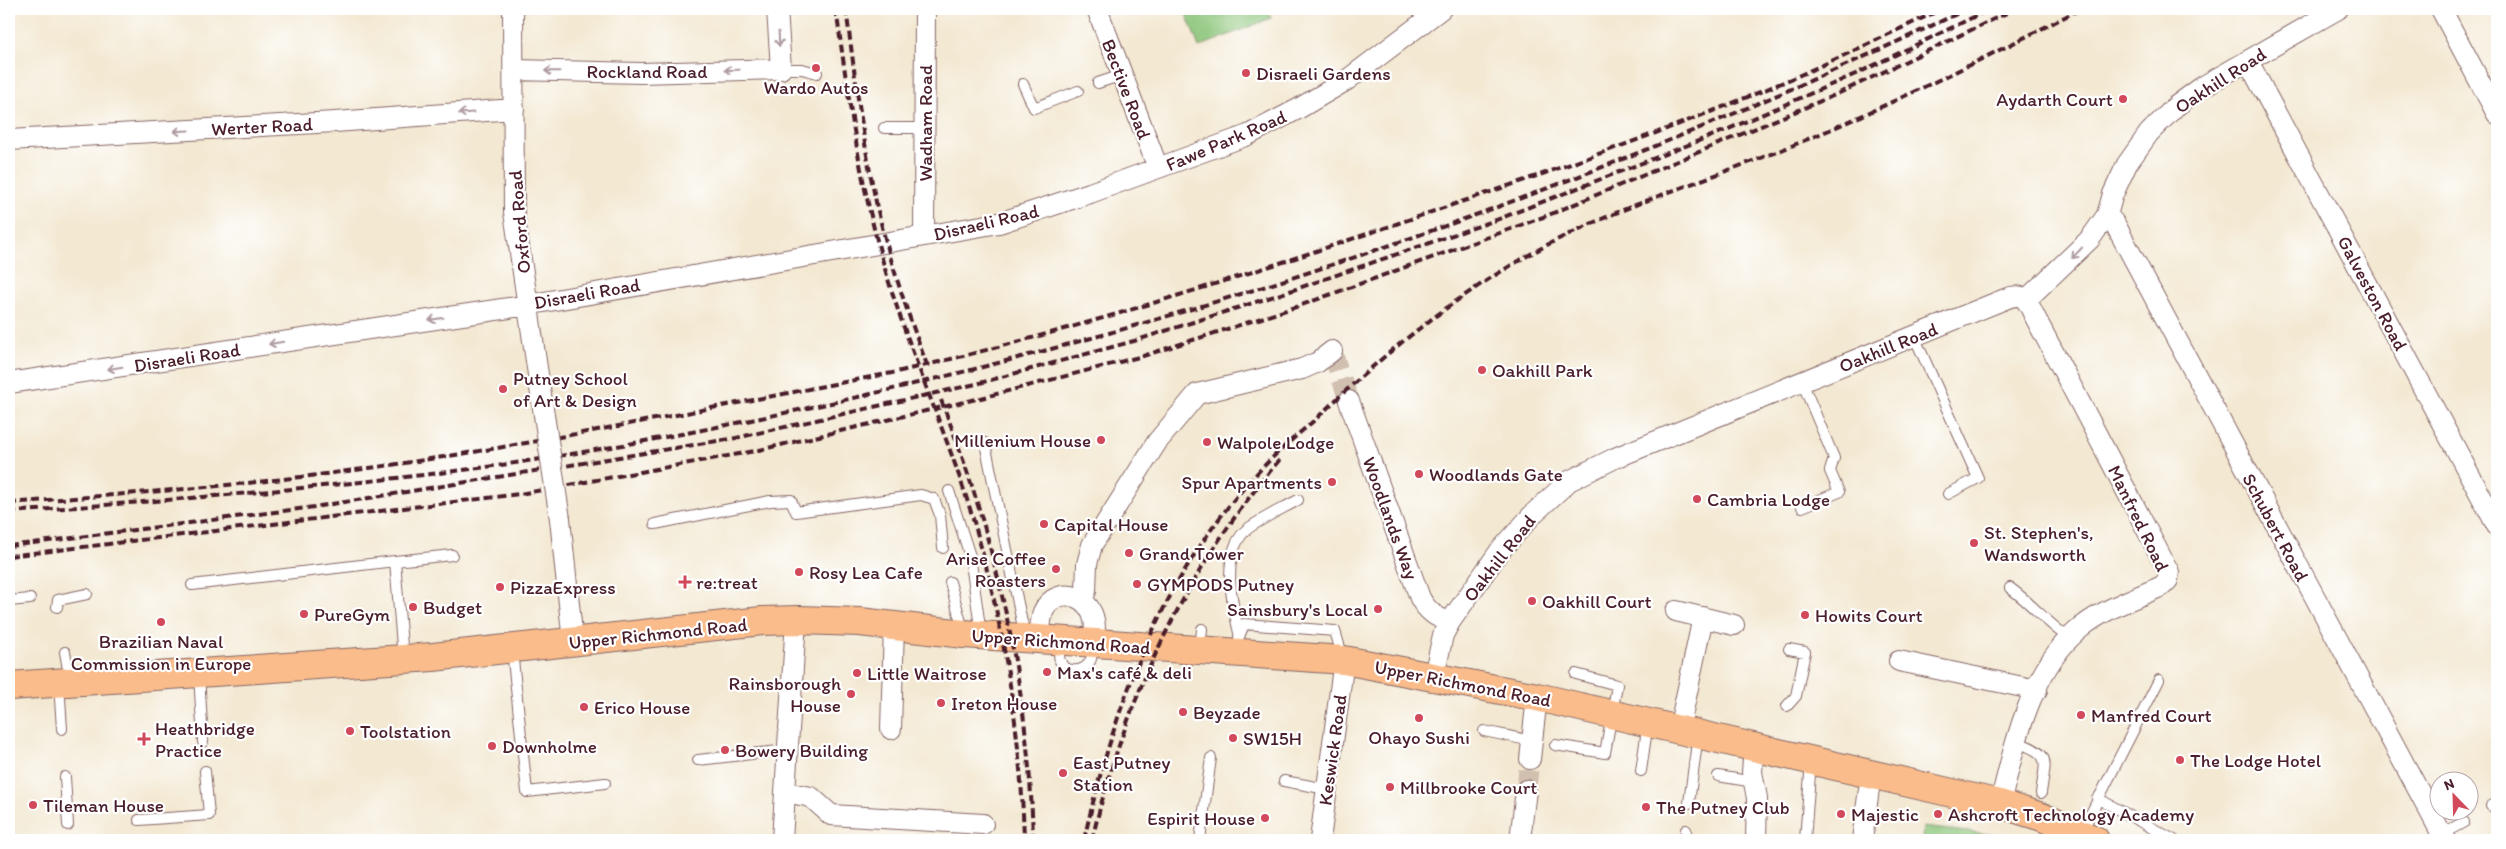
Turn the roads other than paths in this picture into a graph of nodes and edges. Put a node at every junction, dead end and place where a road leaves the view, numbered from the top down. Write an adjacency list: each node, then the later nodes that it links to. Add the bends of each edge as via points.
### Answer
1 (513, 9): 10 (street, Oxford Road)
2 (778, 9): 9 (street, one-way to 9)
3 (925, 9): 19 (street, Wadham Road)
4 (1097, 9): 12 (street, Bective Road)
5 (1441, 9): 21 (street, Fawe Park Road, via 1346,80 1298,109 1248,135)
6 (2338, 9): 8 (street, Oakhill Road)
7 (2441, 9): 17 (street)
8 (2248, 61): 22 (street, Oakhill Road, via 2202,87 2176,106 2149,133 2128,164); 37 (street, Galveston Road)
9 (781, 69): 10 (street, Rockland Road, one-way to 10, via 641,73); 11 (lane)
10 (514, 70): 16 (street, Oxford Road)
11 (817, 73)
12 (1122, 74): 13 (lane); 21 (street, Bective Road)
13 (1098, 83)
14 (1023, 84): 15 (lane, via 1034,108)
15 (1078, 91)
16 (514, 109): 20 (street, Werter Road, one-way to 20); 25 (street, Oxford Road, via 514,212)
17 (2497, 114)
18 (884, 128): 19 (lane)
19 (925, 128): 23 (street, Wadham Road)
20 (9, 140)
21 (1158, 168): 23 (street, Disraeli Road, via 1007,220)
22 (2107, 215): 24 (street, Oakhill Road, one-way to 24, via 2079,250); 111 (street, Schubert Road)
23 (924, 236): 25 (street, Disraeli Road)
24 (2026, 300): 26 (street, Oakhill Road, via 2016,295); 56 (street, Manfred Road, via 2169,572 2168,580 2162,586 2098,615)
25 (527, 303): 28 (street, Disraeli Road, one-way to 28); 58 (street, Oxford Road, bridge, via 560,518)
26 (1914, 336): 29 (street, Oakhill Road); 33 (lane, via 1978,478)
27 (1332, 351): 46 (street, via 1302,369 1197,394 1157,442 1092,545 1087,564 1088,581)
28 (9, 382)
29 (1802, 382): 35 (lane, via 1834,458 1830,471 1839,492); 52 (street, Oakhill Road, via 1615,458 1569,481 1510,538)
30 (1349, 400): 52 (street, Woodlands Way, via 1420,598 1426,609)
31 (985, 443): 57 (lane)
32 (949, 491): 55 (lane, via 970,556)
33 (1948, 494)
34 (1298, 500): 60 (lane, via 1244,531 1230,556)
35 (1802, 507)
36 (655, 524): 38 (lane, via 770,501 791,500 796,512 921,495 934,499 940,514)
37 (2497, 526)
38 (943, 548)
39 (452, 555): 40 (lane)
40 (396, 561): 42 (lane); 64 (lane)
41 (950, 582): 55 (lane)
42 (192, 584)
43 (2010, 588): 56 (lane, via 2050,626)
44 (87, 594): 48 (lane, via 58,600)
45 (30, 599): 47 (lane)
46 (1082, 599): 57 (street, via 1072,596 1054,600 1044,610 1040,621); 59 (street, via 1091,607 1094,616 1096,632)
47 (9, 601)
48 (57, 607)
49 (1676, 611): 50 (street)
50 (1703, 617): 53 (street); 81 (street)
51 (796, 620): 54 (highway, Upper Richmond Road); 58 (highway, Upper Richmond Road); 86 (street)
52 (1450, 622): 69 (street, Oakhill Road, via 1443,635)
53 (1734, 625)
54 (894, 626): 55 (highway, Upper Richmond Road); 79 (street)
55 (973, 634): 57 (highway, Upper Richmond Road)
56 (2069, 638): 73 (street, Manfred Road)
57 (1042, 640): 59 (highway, Upper Richmond Road)
58 (573, 642): 61 (highway, Upper Richmond Road)
59 (1093, 643): 60 (highway, Upper Richmond Road, via 1201,640)
60 (1240, 643): 65 (highway, Upper Richmond Road)
61 (512, 649): 64 (highway, Upper Richmond Road); 98 (lane, via 527,792)
62 (1789, 649): 75 (lane, via 1805,652 1796,696)
63 (65, 652): 71 (lane)
64 (403, 659): 67 (highway, Upper Richmond Road)
65 (1344, 660): 69 (highway, Upper Richmond Road); 99 (street, Keswick Road)
66 (1899, 661): 73 (street)
67 (199, 674): 71 (highway, Upper Richmond Road); 82 (lane)
68 (1576, 674): 76 (lane, via 1617,685)
69 (1434, 676): 74 (highway, Upper Richmond Road)
70 (2159, 680): 103 (lane)
71 (64, 682): 72 (highway, Upper Richmond Road); 78 (lane)
72 (9, 686)
73 (2036, 690): 83 (street, Manfred Road)
74 (1537, 697): 76 (highway, Upper Richmond Road); 87 (street)
75 (1787, 706)
76 (1611, 714): 77 (highway, Upper Richmond Road); 84 (lane, via 1605,753)
77 (1648, 722): 81 (highway, Upper Richmond Road); 92 (lane)
78 (62, 729)
79 (891, 729)
80 (1484, 731): 87 (lane)
81 (1688, 732): 85 (highway, Upper Richmond Road); 104 (lane)
82 (204, 742)
83 (2017, 742): 102 (lane, via 2041,752 2045,760); 105 (street, Manfred Road)
84 (1554, 744)
85 (1754, 747): 90 (highway, Upper Richmond Road); 97 (street)
86 (787, 750): 89 (lane); 101 (street)
87 (1531, 750)
88 (1211, 758): 114 (lane)
89 (698, 760)
90 (1811, 760): 93 (highway, Upper Richmond Road); 118 (lane)
91 (206, 771): 106 (lane, via 209,815)
92 (1641, 771)
93 (1871, 774): 105 (highway, Upper Richmond Road); 119 (street)
94 (1718, 776): 97 (lane)
95 (65, 777): 109 (lane)
96 (1284, 781): 99 (lane)
97 (1754, 782): 117 (street)
98 (605, 783)
99 (1327, 789): 115 (street, Keswick Road)
100 (1526, 790): 116 (street)
101 (785, 792): 108 (street, via 811,797 831,814); 113 (street)
102 (2041, 793)
103 (2098, 798): 110 (lane); 120 (lane)
104 (1689, 803)
105 (2000, 804): 110 (highway, Upper Richmond Road, via 2042,817)
106 (139, 820)
107 (2464, 822): 111 (lane)
108 (983, 824)
109 (68, 825)
110 (2088, 837)
111 (2441, 838)
112 (2497, 838): 121 (lane)
113 (782, 840)
114 (1200, 840)
115 (1320, 840)
116 (1520, 840)
117 (1756, 840)
118 (1805, 840)
119 (1862, 840)
120 (2174, 840)
121 (2490, 840)

